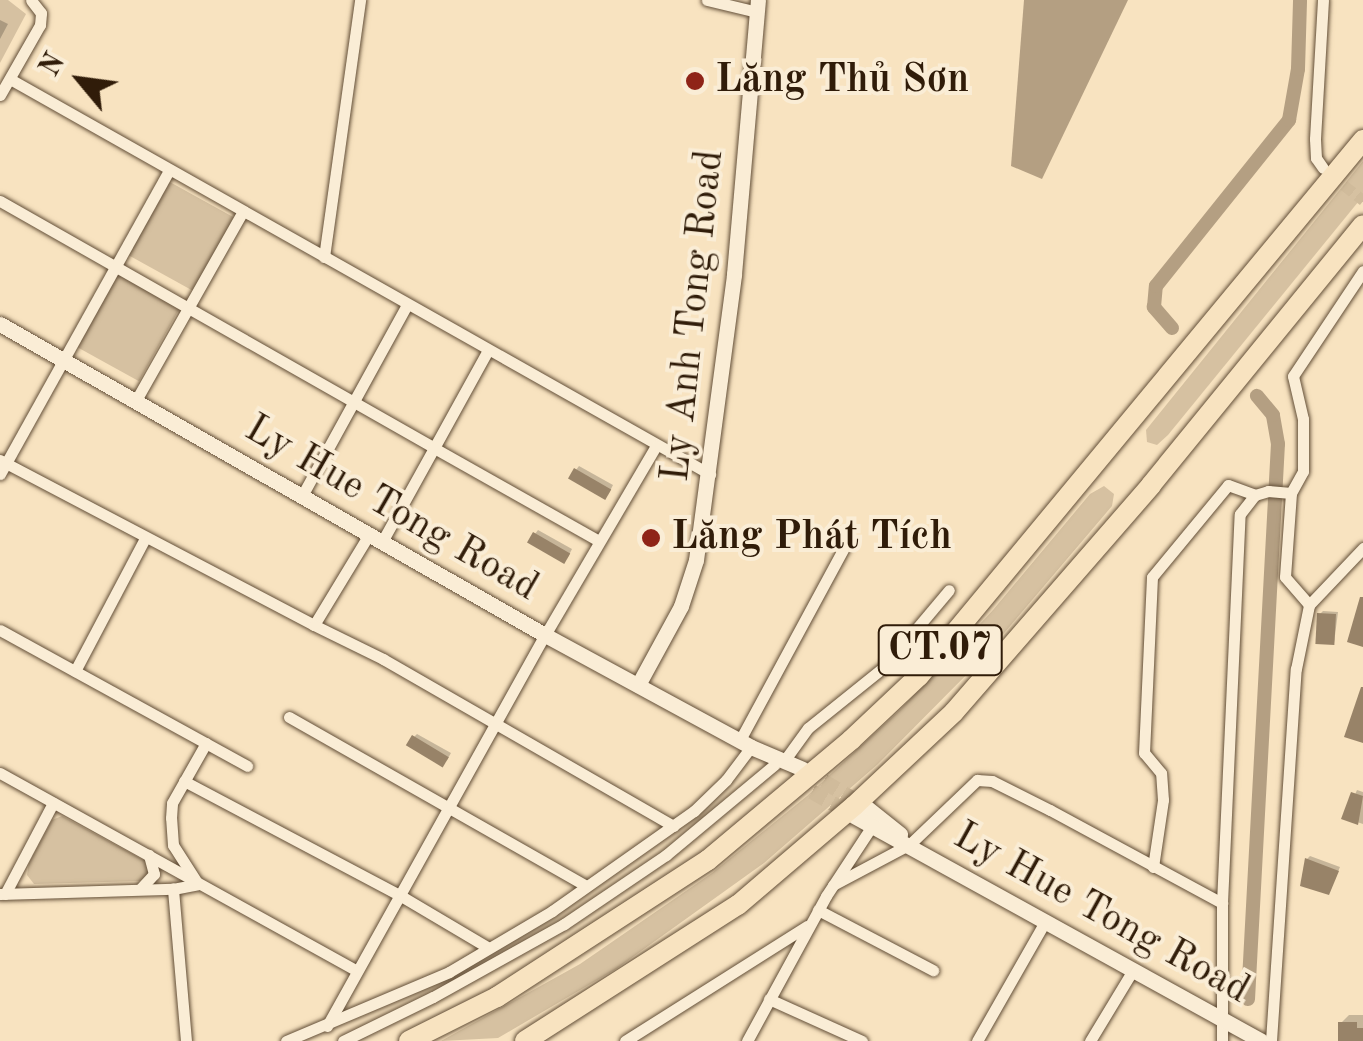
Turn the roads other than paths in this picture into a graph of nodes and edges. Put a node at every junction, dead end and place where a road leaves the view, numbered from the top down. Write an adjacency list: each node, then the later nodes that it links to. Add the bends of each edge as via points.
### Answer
1 (31, 0): 6 (street, via 41,13 40,25)
2 (360, 0): 14 (street)
3 (707, 0): 5 (street)
4 (1321, 1): 9 (street, via 1316,158)
5 (758, 6): 27 (main road, Ly Anh Tong Road)
6 (10, 79): 7 (street); 10 (street)
7 (0, 95)
8 (1363, 140): 82 (highway, CT.07, via 931,661 851,740 708,860 496,996)
9 (1323, 168)
10 (169, 170): 12 (street); 15 (street)
11 (0, 202): 15 (street)
12 (243, 212): 14 (street); 18 (street)
13 (1363, 225): 83 (highway, CT.07, via 954,712 738,905)
14 (324, 257): 17 (street)
15 (113, 266): 18 (street); 21 (street)
16 (1363, 271): 29 (street, via 1293,376 1306,450 1303,471)
17 (407, 305): 20 (street); 23 (street)
18 (188, 308): 22 (street); 23 (street)
19 (0, 324): 21 (main road, Ly Hue Tong Road)
20 (488, 350): 24 (street); 25 (street)
21 (62, 360): 22 (main road, Ly Hue Tong Road); 26 (street)
22 (134, 402): 30 (main road, Ly Hue Tong Road)
23 (353, 402): 25 (street); 30 (street)
24 (656, 446): 27 (street); 33 (street)
25 (434, 448): 31 (street); 33 (street)
26 (2, 466): 32 (street)
27 (710, 474): 42 (main road, Ly Anh Tong Road, via 692,580)
28 (1261, 493): 29 (street); 59 (street, via 1228,485 1152,577 1144,753 1161,774 1163,800); 67 (street, via 1240,514)
29 (1288, 493): 37 (street, via 1285,577)
30 (303, 494): 31 (main road, Ly Hue Tong Road)
31 (376, 536): 38 (street); 40 (main road, Ly Hue Tong Road)
32 (145, 538): 38 (street); 41 (street)
33 (599, 541): 40 (street)
34 (845, 546): 46 (street)
35 (1363, 548): 37 (street)
36 (949, 590): 47 (street, via 885,666 808,728)
37 (1309, 605): 92 (street, via 1296,669)
38 (314, 625): 44 (street)
39 (0, 630): 41 (street)
40 (545, 635): 42 (main road, Ly Hue Tong Road); 44 (street)
41 (75, 671): 45 (street)
42 (638, 685): 46 (main road, Ly Hue Tong Road)
43 (288, 717): 53 (street)
44 (497, 724): 53 (street); 56 (street)
45 (206, 743): 48 (street); 51 (street)
46 (746, 744): 47 (main road, Ly Hue Tong Road); 56 (street, via 726,780)
47 (779, 763): 50 (main road, Ly Hue Tong Road); 81 (street, via 666,855 564,924)
48 (247, 766)
49 (0, 773): 52 (street)
50 (797, 774)
51 (184, 781): 60 (street, via 172,803 173,845); 66 (street)
52 (53, 803): 58 (street); 65 (street)
53 (450, 806): 61 (street); 66 (street)
54 (859, 810): 55 (main road, Ly Hue Tong Road)
55 (876, 821): 57 (main road, Ly Hue Tong Road); 62 (street)
56 (673, 826): 61 (street)
57 (910, 844): 59 (street, via 977,780); 62 (street); 69 (main road, Ly Hue Tong Road)
58 (150, 855): 60 (street); 64 (street, via 153,878)
59 (1153, 867): 67 (street)
60 (198, 884): 63 (street); 74 (street)
61 (586, 886): 71 (street)
62 (833, 886): 68 (street)
63 (173, 889): 64 (street); 79 (street)
64 (136, 890): 65 (street)
65 (3, 894)
66 (402, 896): 71 (street); 74 (street)
67 (1222, 903): 77 (street)
68 (818, 910): 70 (street); 72 (street)
69 (1046, 920): 73 (main road, Ly Hue Tong Road); 87 (street)
70 (811, 924): 75 (street); 84 (street)
71 (490, 948): 78 (street)
72 (933, 970)
73 (1133, 970): 76 (street); 77 (main road, Ly Hue Tong Road)
74 (357, 971): 78 (street)
75 (769, 999): 85 (street); 86 (street)
76 (1103, 1017): 88 (street); 89 (street)
77 (1224, 1020): 90 (street); 91 (main road, Ly Hue Tong Road)
78 (327, 1026): 80 (street)
79 (186, 1041)
80 (286, 1041)
81 (343, 1041)
82 (409, 1041)
83 (525, 1041)
84 (625, 1041)
85 (747, 1041)
86 (862, 1041)
87 (977, 1041)
88 (1090, 1041)
89 (1104, 1041)
90 (1222, 1041)
91 (1262, 1041)
92 (1271, 1041)

